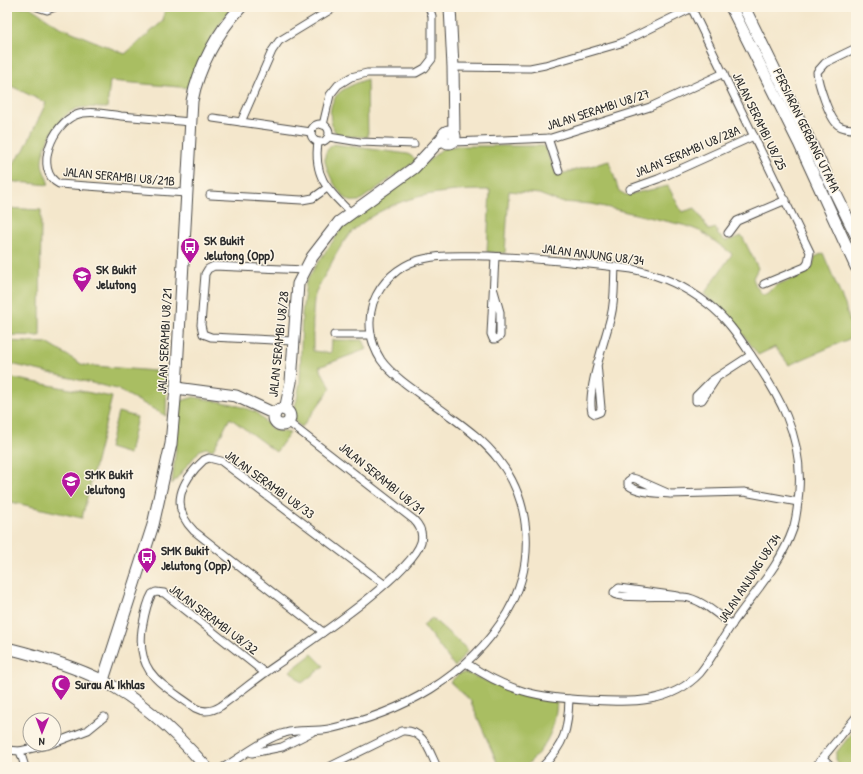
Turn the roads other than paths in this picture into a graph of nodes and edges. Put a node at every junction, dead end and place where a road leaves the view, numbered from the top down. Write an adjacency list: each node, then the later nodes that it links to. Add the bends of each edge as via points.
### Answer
1 (37, 7): 2 (street, via 47,10)
2 (55, 7)
3 (241, 7): 14 (street, JALAN SERAMBI U8/21, via 215,44 198,76 192,101)
4 (335, 7): 15 (street, via 279,41 272,51)
5 (429, 7): 16 (street, via 432,16 432,53 429,64 416,73 367,73 351,77 333,90)
6 (450, 7): 11 (street)
7 (691, 7): 11 (street, via 621,43 545,65 530,68); 12 (street, JALAN SERAMBI U8/25)
8 (731, 7): 36 (street, PERSIARAN GERBANG UTAMA, via 799,143)
9 (744, 7): 33 (street, PERSIARAN GERBANG UTAMA)
10 (856, 48): 17 (street, via 825,63 818,70 818,78 834,121 844,128)
11 (454, 67): 21 (street, via 454,110)
12 (724, 73): 19 (street, JALAN SERAMBI U8/25); 22 (street, JALAN SERAMBI U8/27, via 641,110)
13 (213, 118): 15 (street)
14 (191, 122): 28 (street, JALAN SERAMBI U8/21); 28 (street, JALAN SERAMBI U8/21B, via 91,113 74,115 53,137 48,147 48,174 59,184)
15 (241, 122): 18 (street)
16 (323, 125): 18 (street, via 316,126); 20 (street, via 328,128)
17 (856, 129)
18 (312, 132): 23 (street)
19 (754, 136): 27 (street, JALAN SERAMBI U8/28A); 30 (street, JALAN SERAMBI U8/25)
20 (329, 137): 23 (street, via 323,142); 24 (street, via 360,142)
21 (450, 137): 22 (street, JALAN SERAMBI U8/27, via 474,141); 31 (street, JALAN SERAMBI U8/28, via 434,148 414,168)
22 (548, 138): 25 (street)
23 (318, 142): 26 (street, via 318,167)
24 (414, 144)
25 (559, 171)
26 (327, 188): 29 (street, via 313,198 302,200); 31 (street)
27 (630, 189)
28 (186, 194): 46 (street, JALAN SERAMBI U8/21)
29 (210, 196)
30 (786, 200): 32 (street, via 737,221); 38 (street, JALAN SERAMBI U8/25, via 808,245 810,257 805,267)
31 (350, 213): 37 (street, JALAN SERAMBI U8/28, via 327,235)
32 (728, 233)
33 (856, 235)
34 (495, 256): 35 (street, JALAN ANJUNG U8/34); 39 (street); 41 (street, JALAN ANJUNG U8/34, via 449,256 428,259 397,270 381,286 376,296 370,316)
35 (615, 267): 43 (street, JALAN ANJUNG U8/34, via 649,272 692,293 720,314); 44 (street, via 612,314)
36 (856, 267)
37 (304, 270): 42 (street, JALAN SERAMBI U8/28, via 298,284); 42 (street, via 214,266 205,274 201,325 203,334 211,337)
38 (764, 284)
39 (494, 291): 39 (street, via 501,318 500,336 496,339 493,339 491,334)
40 (334, 335): 41 (street)
41 (371, 335): 56 (street, JALAN ANJUNG U8/34, via 377,353 387,368 492,451 513,482 522,510 527,534 523,575 519,588 499,625)
42 (293, 341): 47 (street, JALAN SERAMBI U8/28, via 291,382)
43 (751, 355): 45 (street); 50 (street, JALAN ANJUNG U8/34, via 780,403 794,433 800,469)
44 (597, 363): 44 (street, via 601,408 600,412 595,414 592,412 591,404)
45 (716, 379)
46 (176, 388): 47 (street, via 236,396); 58 (street, JALAN SERAMBI U8/21, via 170,444 159,500 145,552)
47 (280, 412): 48 (street, via 274,419 279,425)
48 (288, 422): 51 (street, JALAN SERAMBI U8/31, via 419,525 422,536 418,549)
49 (670, 494): 49 (street, via 634,488 628,485 628,481 636,479); 50 (street, via 744,492)
50 (798, 502): 53 (street, JALAN ANJUNG U8/34, via 793,529 787,544)
51 (384, 584): 54 (street, JALAN SERAMBI U8/32); 54 (street, JALAN SERAMBI U8/33, via 221,461 209,458 204,460 183,486 180,500 182,517 194,531)
52 (678, 596): 52 (street, via 621,598 614,592 619,588); 53 (street, via 698,601)
53 (732, 625): 59 (street, JALAN ANJUNG U8/34, via 700,673 675,692 652,700 635,702)
54 (323, 632): 57 (street, JALAN SERAMBI U8/32)
55 (7, 648): 58 (street)
56 (466, 663): 59 (street, JALAN ANJUNG U8/34, via 482,674 519,690); 62 (street, JALAN ANJUNG U8/34, via 404,706 365,720)
57 (265, 673): 57 (street, JALAN SERAMBI U8/32, via 217,708 206,711 195,708 152,676 145,665 142,635 144,615 152,594 164,594)
58 (103, 680): 69 (street, via 134,700 171,730)
59 (569, 699): 73 (street, via 565,736 558,749)
60 (104, 717): 63 (street, via 88,730)
61 (856, 717): 67 (street)
62 (314, 732): 66 (street, JALAN ANJUNG U8/34, via 282,747); 66 (street, JALAN ANJUNG U8/34, via 294,731 281,734)
63 (62, 740)
64 (7, 750): 65 (street)
65 (20, 751): 68 (street)
66 (245, 755): 70 (street, JALAN ANJUNG U8/34)
67 (823, 758): 74 (street); 75 (street)
68 (25, 767)
69 (206, 767)
70 (224, 767)
71 (329, 767): 72 (street, via 402,731 420,736)
72 (436, 767)
73 (542, 767)
74 (816, 767)
75 (832, 767)

